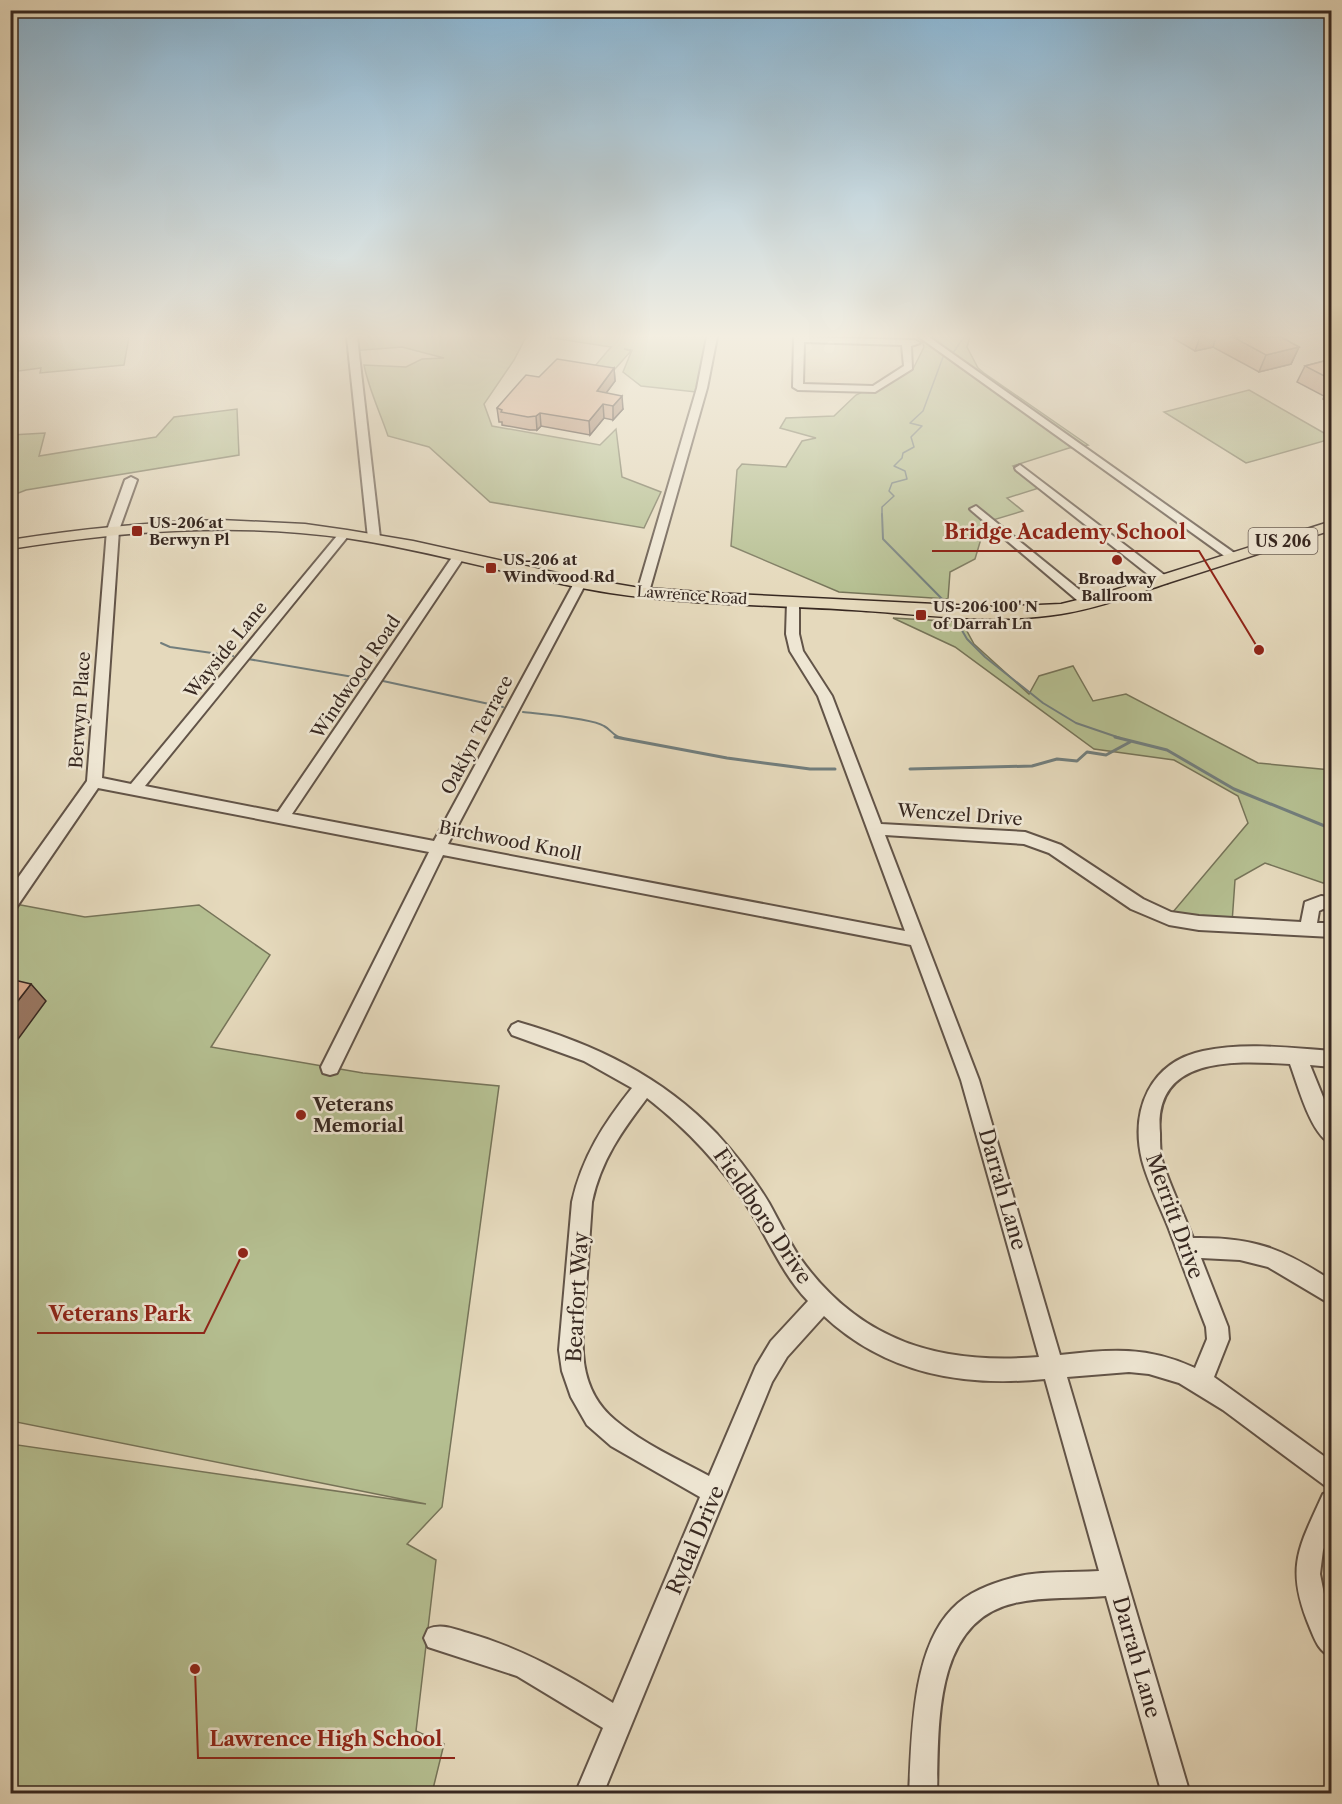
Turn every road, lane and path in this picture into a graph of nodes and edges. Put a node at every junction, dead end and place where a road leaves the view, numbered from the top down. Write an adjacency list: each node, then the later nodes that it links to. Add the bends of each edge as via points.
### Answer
1 (361, 421): 10 (street)
2 (692, 421): 16 (street)
3 (1041, 421): 13 (street)
4 (1020, 468): 14 (street)
5 (131, 480): 8 (street, Berwyn Place)
6 (976, 509): 18 (street)
7 (1332, 525): 13 (main road, Lawrence Road / US 206)
8 (113, 530): 9 (main road, Lawrence Road / US 206, via 227,525); 11 (main road, Lawrence Road / US 206); 19 (street, Berwyn Place)
9 (345, 533): 10 (main road, Lawrence Road / US 206); 20 (street, Wayside Lane)
10 (374, 538): 12 (main road, Lawrence Road / US 206)
11 (10, 545)
12 (459, 556): 15 (main road, Lawrence Road / US 206); 21 (street, Windwood Road)
13 (1234, 557): 14 (main road, Lawrence Road / US 206)
14 (1163, 580): 18 (main road, Lawrence Road / US 206)
15 (580, 583): 16 (main road, Lawrence Road / US 206); 23 (street, Oaklyn Terrace)
16 (643, 592): 17 (main road, Lawrence Road / US 206)
17 (793, 602): 18 (main road, Lawrence Road / US 206, via 1022,612); 22 (street, Darrah Lane, via 798,657 825,696)
18 (1088, 603)
19 (94, 782): 20 (street, Birchwood Knoll); 24 (street, Berwyn Place)
20 (134, 790): 21 (street, Birchwood Knoll)
21 (282, 817): 23 (street, Birchwood Knoll)
22 (875, 829): 26 (street, Wenczel Drive, via 1025,838 1055,849 1137,904 1169,918); 28 (street, Darrah Lane)
23 (440, 847): 28 (street, Birchwood Knoll); 32 (street, Oaklyn Terrace)
24 (10, 903)
25 (1332, 904): 26 (street, via 1321,902 1311,907)
26 (1308, 929): 27 (street, Wenczel Drive)
27 (1332, 930)
28 (918, 940): 38 (street, Darrah Lane, via 983,1120)
29 (518, 1030): 33 (street, Fieldboro Drive, via 595,1055)
30 (1297, 1057): 31 (street, Merritt Drive); 34 (street, via 1322,1122); 35 (street, Merritt Drive, via 1241,1053 1208,1056 1177,1069 1156,1092 1150,1107 1147,1139)
31 (1332, 1059)
32 (330, 1067)
33 (646, 1085): 37 (street, Fieldboro Drive, via 696,1125 718,1149 758,1204 785,1254); 41 (street, Bearfort Way, via 603,1141 586,1181 570,1350 573,1372 589,1410 604,1427)
34 (1332, 1135)
35 (1186, 1248): 36 (street, via 1230,1249 1266,1256 1288,1265); 39 (street, Merritt Drive, via 1217,1328 1218,1339)
36 (1332, 1294)
37 (823, 1301): 38 (street, Fieldboro Drive, via 871,1337 924,1362 988,1373); 41 (street, Rydal Drive, via 779,1349 764,1374)
38 (1053, 1367): 39 (street, Fieldboro Drive, via 1120,1360 1146,1362); 43 (street, Darrah Lane)
39 (1201, 1381): 40 (street, Fieldboro Drive)
40 (1332, 1477)
41 (715, 1492): 46 (street, Rydal Drive)
42 (1332, 1503): 45 (street, via 1310,1552 1308,1569 1315,1609)
43 (1115, 1583): 48 (street, via 1014,1590 976,1606 959,1621 946,1639 929,1689); 49 (street, Darrah Lane)
44 (437, 1638): 46 (street, via 524,1666)
45 (1332, 1644)
46 (619, 1722): 47 (street, Rydal Drive)
47 (589, 1794)
48 (924, 1794)
49 (1176, 1794)

